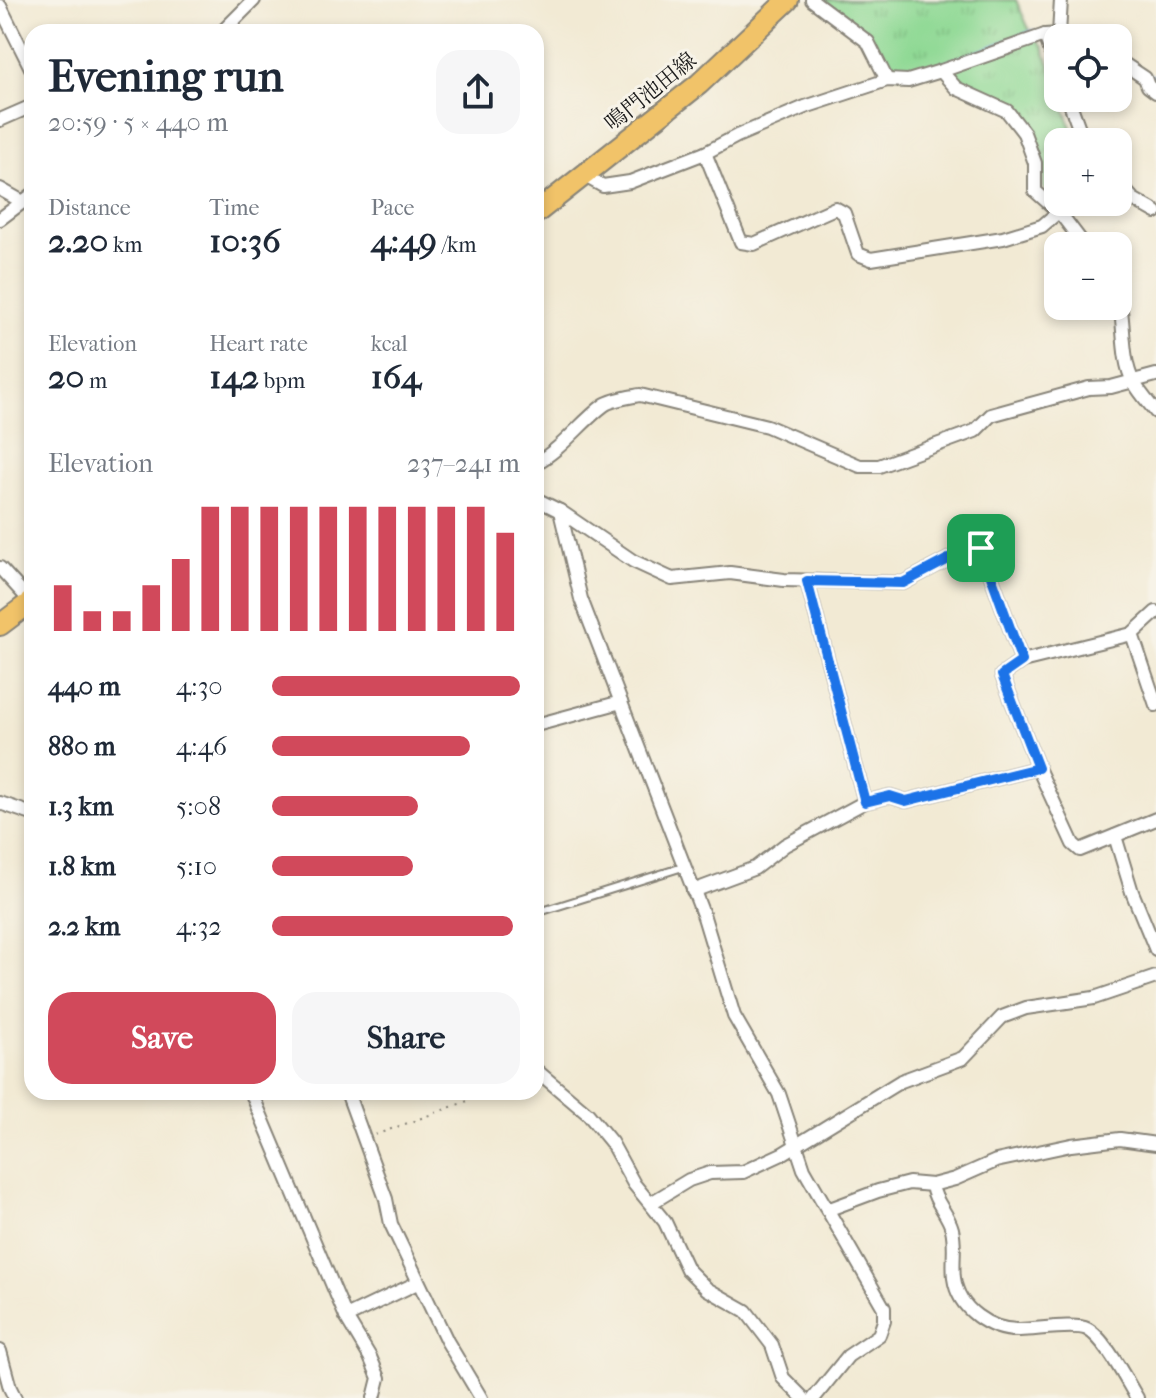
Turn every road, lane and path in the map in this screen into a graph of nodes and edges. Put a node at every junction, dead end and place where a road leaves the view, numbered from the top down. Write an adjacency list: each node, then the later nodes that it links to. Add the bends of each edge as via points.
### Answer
1 (788, 0): 18 (main road, 鳴門池田線, via 699,84)
2 (812, 0): 13 (street, via 868,42)
3 (1061, 0): 7 (street)
4 (249, 2): 6 (street)
5 (0, 6): 9 (street)
6 (229, 24)
7 (1063, 24)
8 (1044, 35): 11 (street)
9 (24, 54)
10 (1132, 68): 12 (street)
11 (941, 71): 13 (street, via 908,81); 21 (street, via 956,88 1007,111 1024,133 1035,163 1035,191)
12 (1150, 79): 14 (street, via 1148,86)
13 (887, 80): 17 (street, via 805,107)
14 (1156, 92)
15 (24, 110): 16 (street)
16 (0, 120)
17 (705, 153): 18 (street, via 630,182 603,186); 26 (street, via 741,242 754,244 835,208 844,213 858,254 871,259 1003,238)
18 (585, 176): 24 (main road, 鳴門池田線)
19 (0, 189): 22 (street)
20 (1132, 198): 25 (street)
21 (1044, 199)
22 (24, 200)
23 (24, 204): 28 (street)
24 (544, 206)
25 (1156, 212)
26 (1056, 216)
27 (1062, 216): 29 (street)
28 (0, 219)
29 (1074, 232)
30 (1124, 320): 32 (street)
31 (1156, 375): 32 (street)
32 (1132, 380): 33 (street); 34 (street, via 991,415 975,431 879,466 860,466 767,426 640,395 606,404)
33 (1156, 412)
34 (544, 457)
35 (544, 503): 36 (street)
36 (560, 511): 38 (street, via 633,561 672,579 730,573); 45 (street, via 581,599)
37 (0, 568): 39 (street)
38 (807, 581): 44 (street, via 903,583 981,548); 49 (street)
39 (24, 594)
40 (24, 608): 42 (main road)
41 (1156, 612): 43 (street)
42 (0, 625)
43 (1132, 634): 44 (street); 46 (street)
44 (1022, 661): 48 (street, via 1002,675)
45 (621, 702): 47 (street); 54 (street)
46 (1156, 705)
47 (544, 723)
48 (1038, 768): 49 (street, via 906,801 890,796); 53 (street, via 1073,844 1080,850)
49 (865, 802): 55 (street, via 785,845 755,868)
50 (0, 803): 51 (street)
51 (24, 811)
52 (1156, 819): 53 (street)
53 (1115, 836): 57 (street)
54 (683, 867): 55 (street); 56 (lane)
55 (693, 891): 65 (street, via 734,1016 779,1094)
56 (544, 910)
57 (1156, 950)
58 (1156, 977): 65 (street, via 1094,998 1002,1017 963,1058 901,1081)
59 (544, 1077): 67 (street, via 588,1114)
60 (254, 1100): 70 (street)
61 (350, 1100): 63 (street)
62 (470, 1100): 63 (path)
63 (363, 1140): 69 (street)
64 (1156, 1144): 66 (street, via 1120,1139 1071,1145 996,1161)
65 (796, 1145): 67 (street, via 743,1172 689,1180); 68 (street)
66 (932, 1185): 68 (street, via 909,1183); 77 (street, via 949,1217 954,1280 965,1305 980,1320 1013,1331 1084,1327 1096,1335)
67 (651, 1203): 75 (street, via 687,1269 707,1289 746,1311 772,1345 783,1378)
68 (827, 1210): 76 (street, via 884,1308 884,1321 879,1335 848,1356)
69 (417, 1283): 70 (street); 74 (street)
70 (346, 1317): 73 (street, via 379,1378)
71 (0, 1351): 72 (street)
72 (15, 1398)
73 (374, 1398)
74 (481, 1398)
75 (803, 1398)
76 (814, 1398)
77 (1137, 1398)

